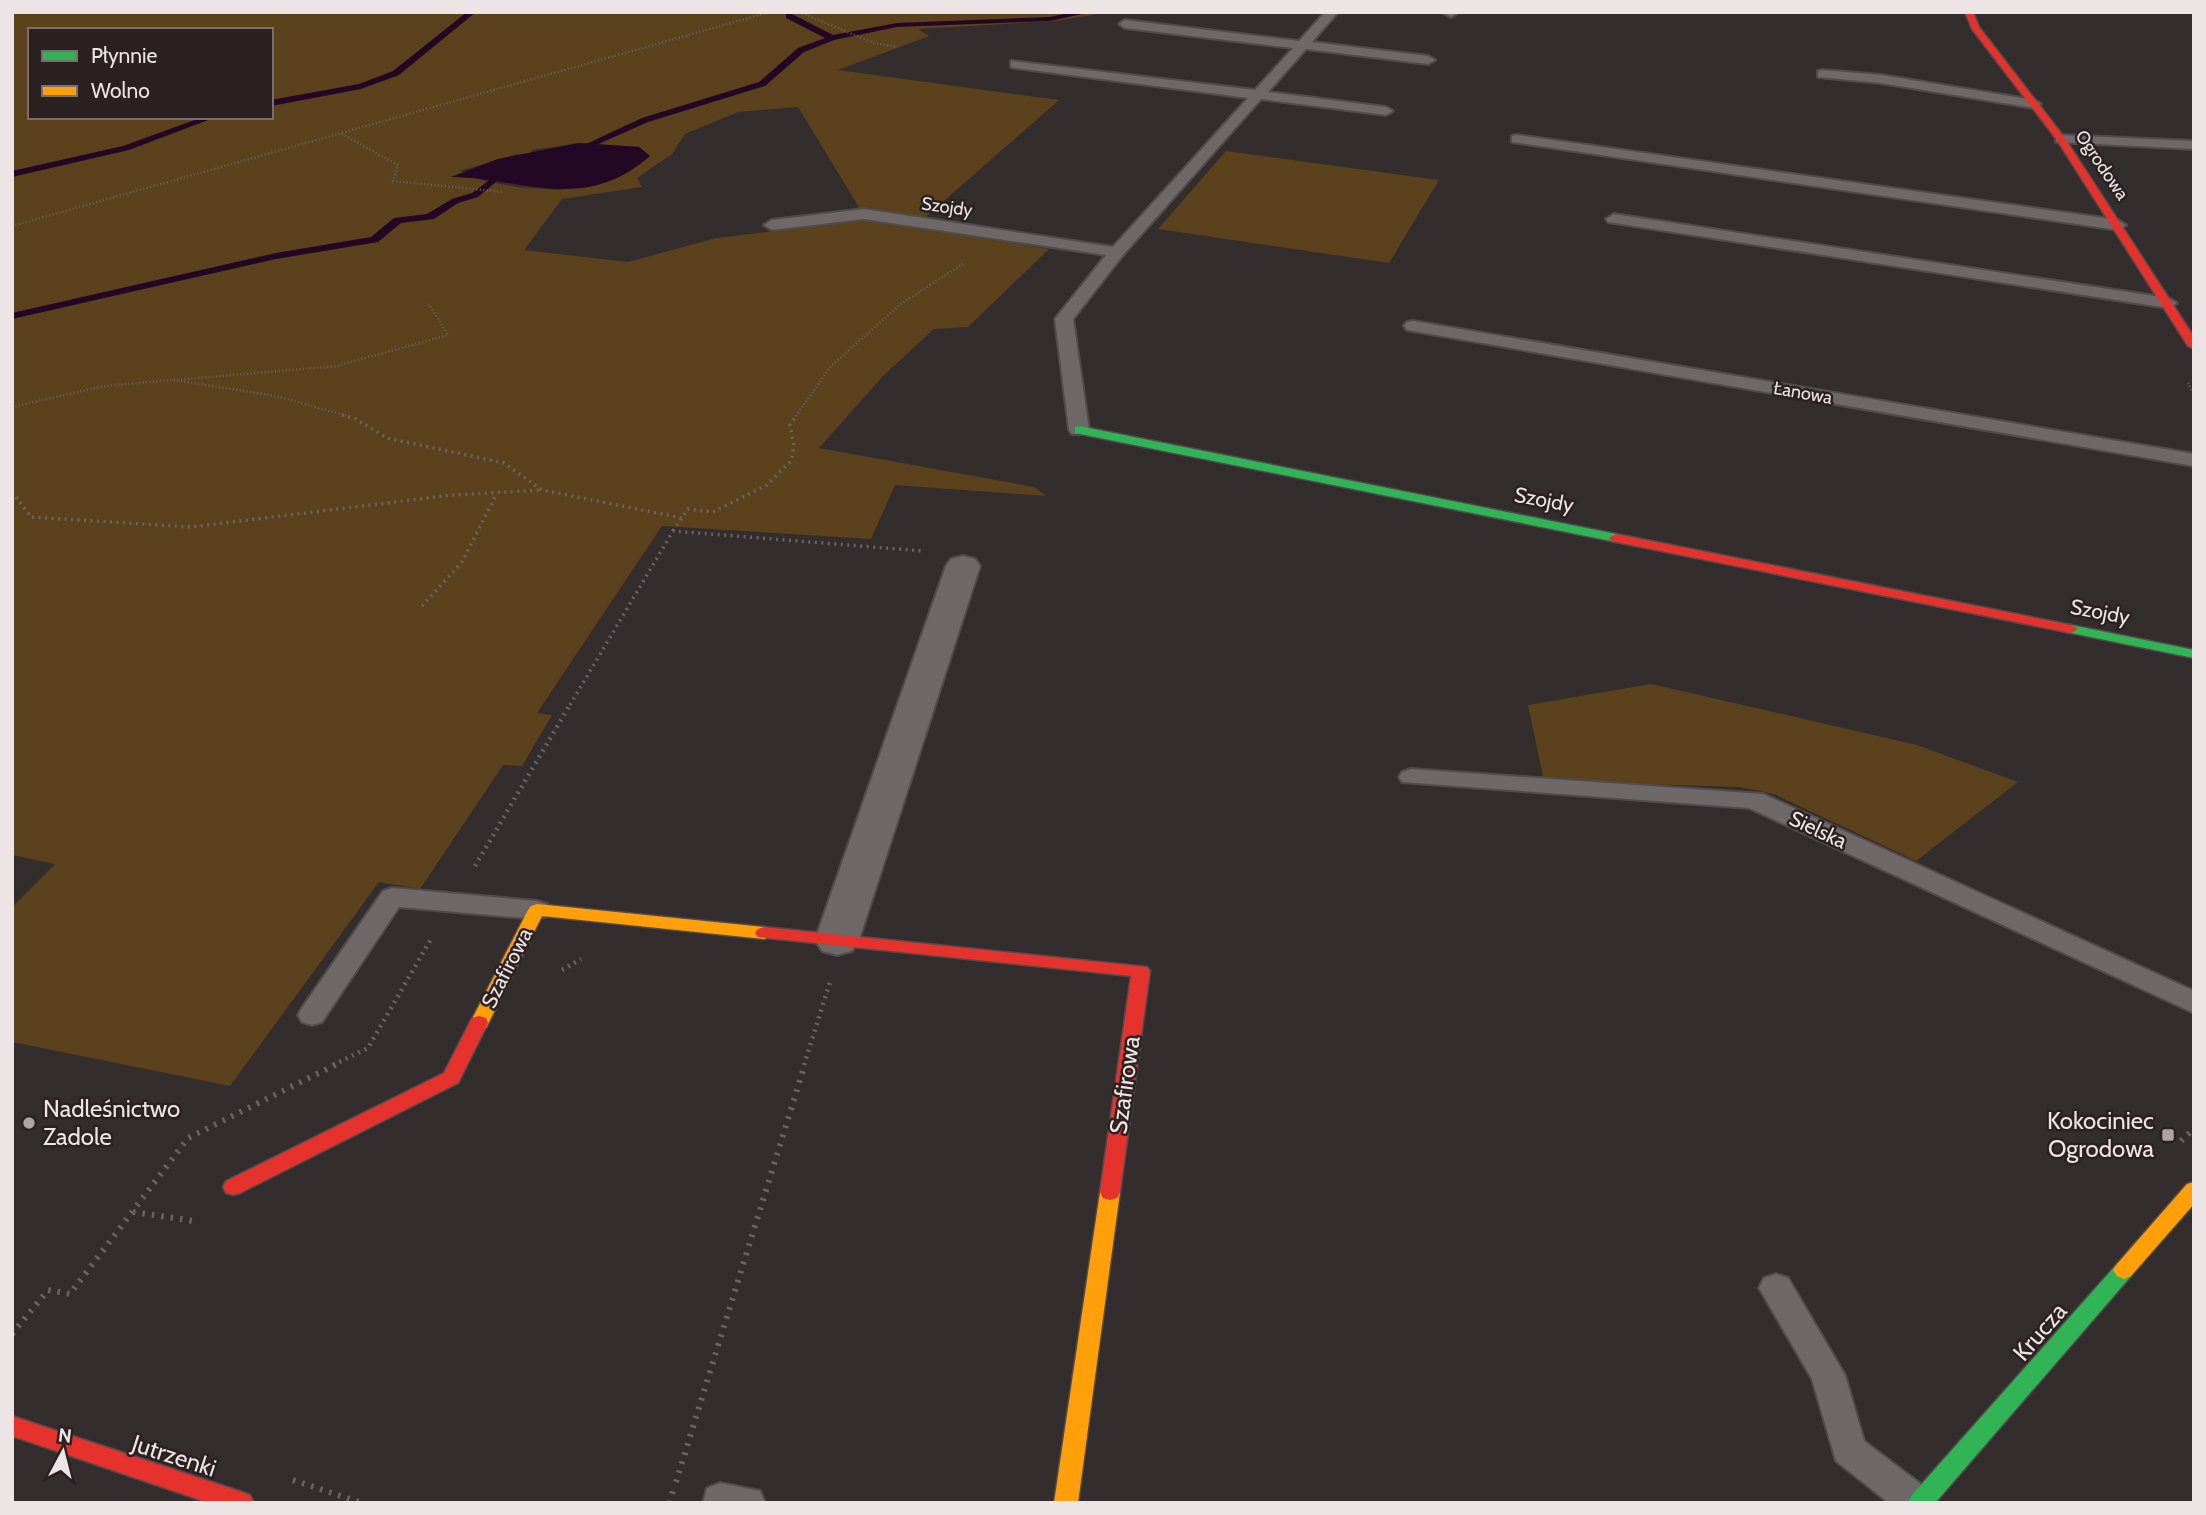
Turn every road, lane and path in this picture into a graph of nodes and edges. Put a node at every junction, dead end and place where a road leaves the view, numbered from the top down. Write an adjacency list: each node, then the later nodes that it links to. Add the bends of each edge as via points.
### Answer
1 (770, 12): 14 (path)
2 (799, 12): 7 (path, via 832,28)
3 (1332, 12): 6 (lane, Szojdy)
4 (1969, 12): 12 (street, Ogrodowa, via 1975,27)
5 (1125, 24): 6 (lane)
6 (1303, 44): 8 (lane); 11 (lane, Szojdy)
7 (897, 47)
8 (1428, 60)
9 (1016, 64): 11 (lane)
10 (1823, 74): 12 (lane)
11 (1257, 94): 13 (lane); 24 (lane, Szojdy)
12 (2034, 104): 16 (street, Ogrodowa)
13 (1386, 111)
14 (342, 134): 18 (path, via 398,165 393,181); 22 (path)
15 (1517, 139): 21 (lane)
16 (2061, 139): 17 (lane); 21 (street, Ogrodowa)
17 (2194, 145)
18 (503, 192)
19 (1614, 219): 25 (lane)
20 (772, 225): 23 (lane, Szojdy, via 864,214)
21 (2118, 225): 25 (street, Ogrodowa)
22 (12, 226)
23 (1007, 235): 24 (lane, Szojdy); 36 (path, via 902,303 831,366 790,425 791,461 767,485 713,512 688,509)
24 (1116, 251): 31 (lane, Szojdy, via 1064,319)
25 (2168, 303): 28 (street, Ogrodowa)
26 (429, 304): 29 (path, via 448,335 337,366)
27 (1413, 326): 32 (lane, Łanowa)
28 (2194, 346)
29 (174, 380): 30 (path, via 104,386); 33 (path, via 276,396 354,418 387,439 505,463)
30 (12, 407)
31 (1079, 430): 40 (street, Szojdy)
32 (2194, 460)
33 (542, 491): 35 (path); 36 (path)
34 (12, 492): 35 (path, via 31,517 191,527 452,495)
35 (496, 495): 39 (path, via 462,562)
36 (682, 518): 37 (path)
37 (673, 531)
38 (963, 566): 44 (street)
39 (422, 606)
40 (2194, 654)
41 (1411, 777): 46 (lane, Sielska, via 1754,800)
42 (537, 910): 44 (street, Szafirowa); 47 (lane, via 392,897); 48 (street, Szafirowa, via 451,1078)
43 (588, 955): 45 (path)
44 (835, 956): 55 (path); 56 (street, Szafirowa, via 1141,971)
45 (552, 976)
46 (2194, 1003)
47 (312, 1015)
48 (233, 1187)
49 (2194, 1190): 57 (street, Krucza)
50 (132, 1212): 51 (path)
51 (197, 1221)
52 (1776, 1288): 57 (lane, via 1828,1375 1849,1450)
53 (12, 1426): 54 (street, Jutrzenki)
54 (242, 1503)
55 (670, 1503)
56 (1066, 1503)
57 (1918, 1503)

